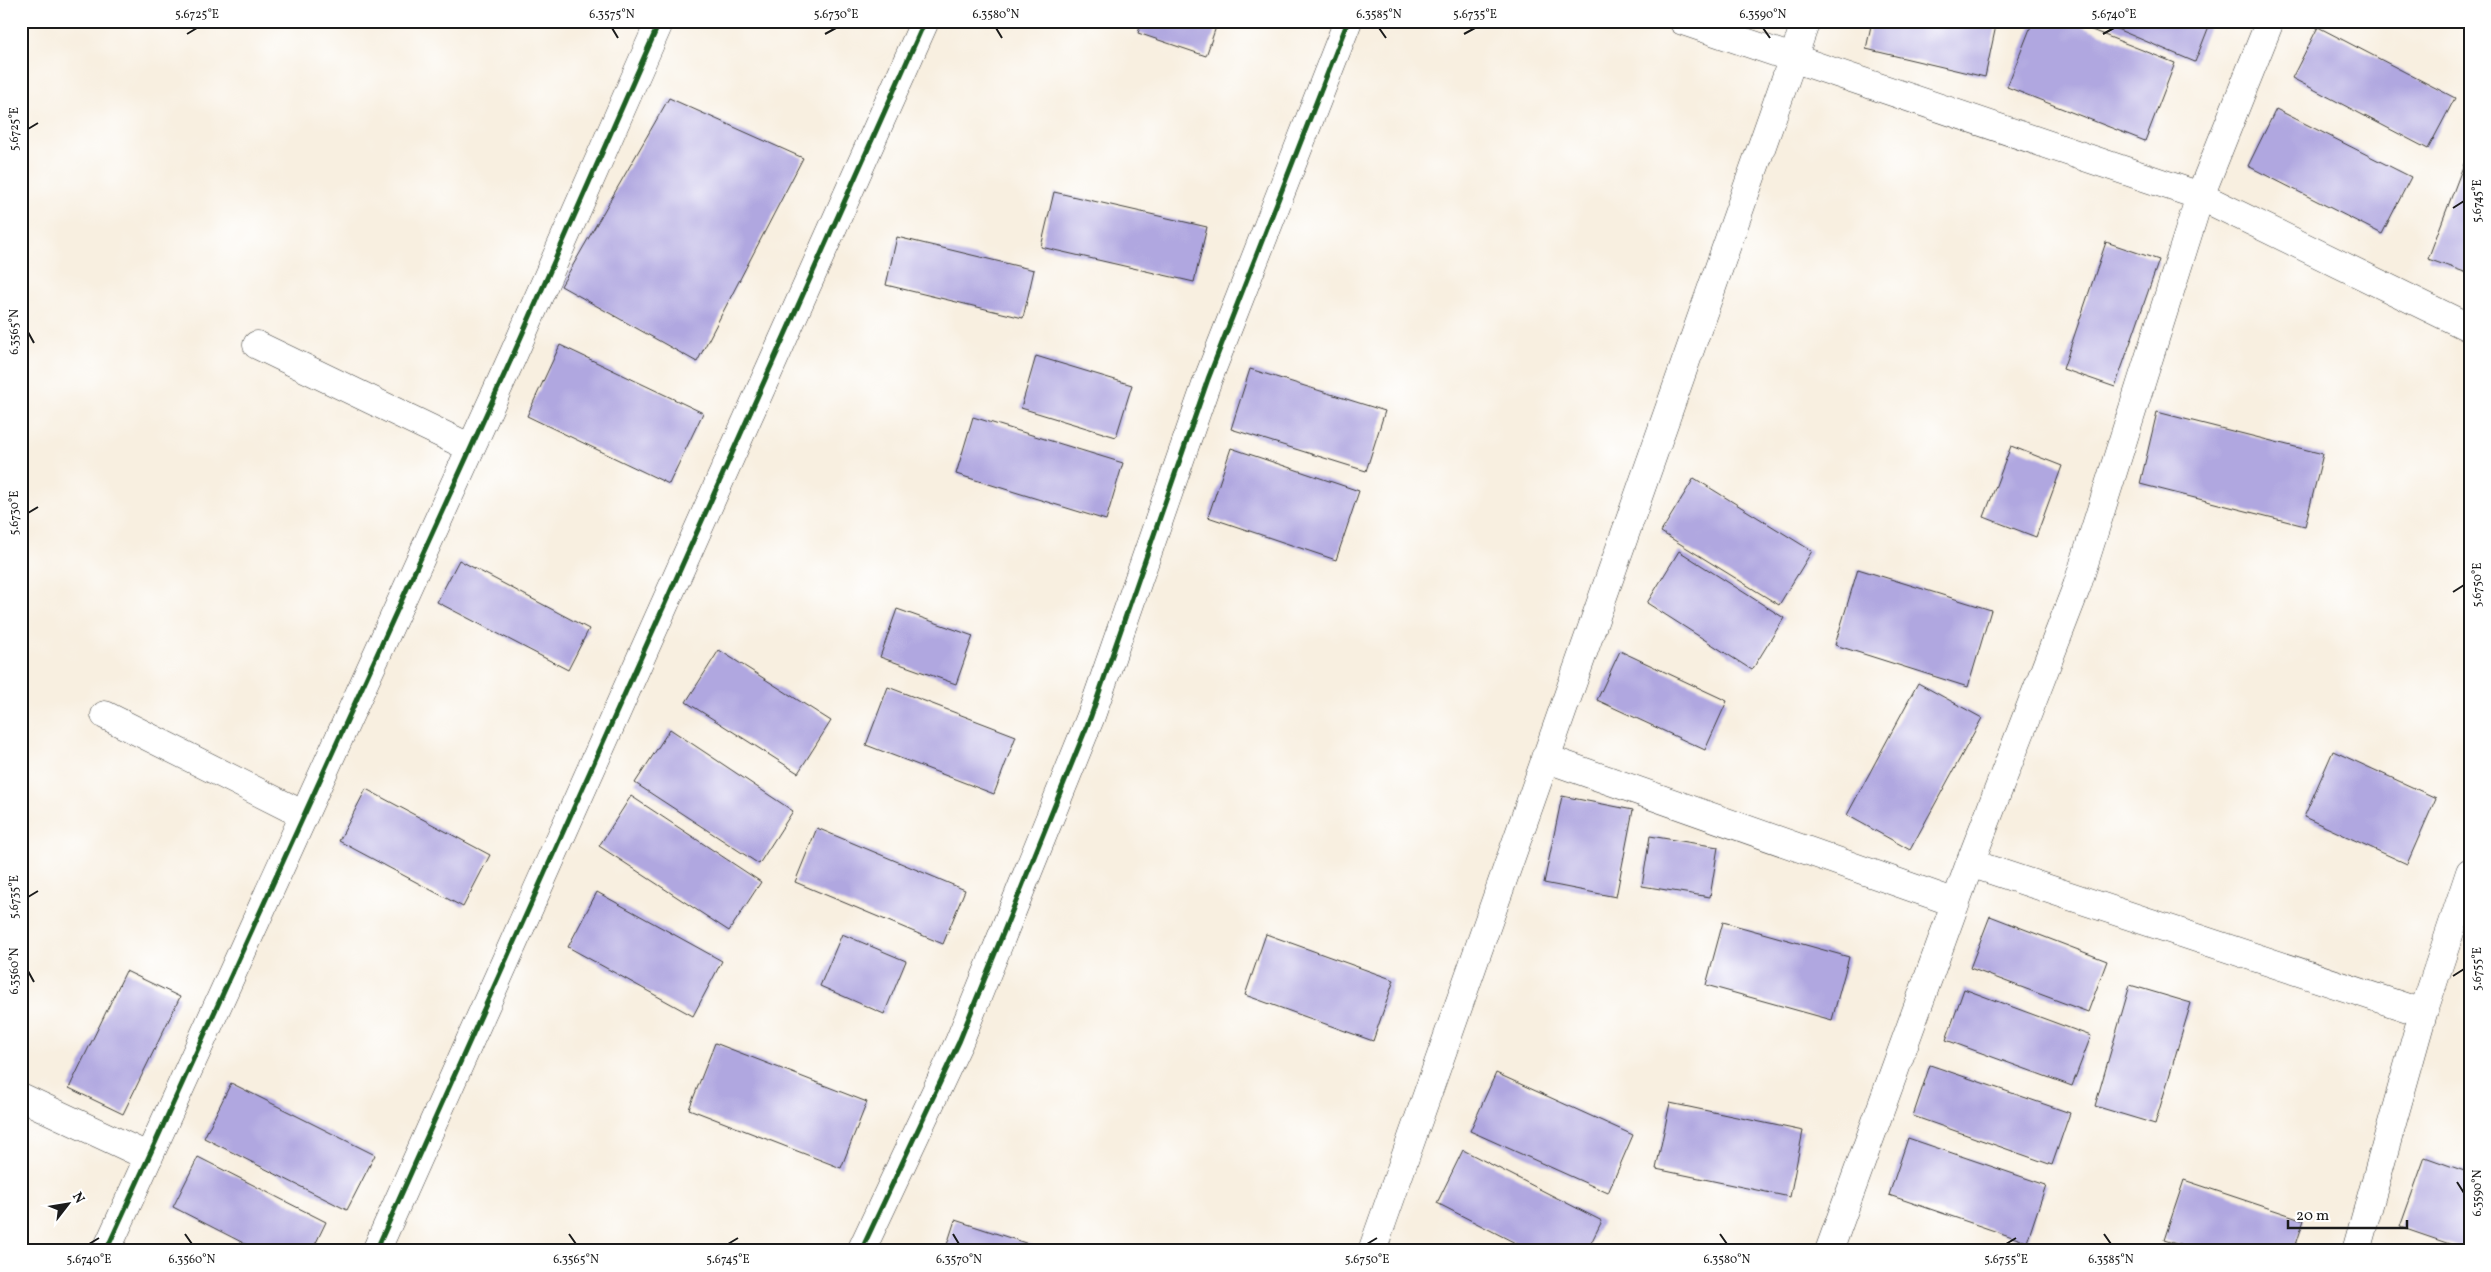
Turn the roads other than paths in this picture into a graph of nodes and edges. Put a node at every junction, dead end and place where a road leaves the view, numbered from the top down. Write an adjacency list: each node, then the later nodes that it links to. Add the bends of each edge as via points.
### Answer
1 (660, 21): 11 (street)
2 (925, 21): 23 (street)
3 (1348, 21): 24 (street, via 1208,379 1091,716 959,1042)
4 (1683, 21): 7 (street)
5 (1806, 21): 7 (street)
6 (2270, 21): 8 (street)
7 (1794, 57): 8 (street); 13 (street)
8 (2200, 196): 9 (street); 15 (street, via 2077,586)
9 (2470, 328)
10 (257, 345): 11 (street)
11 (472, 448): 14 (street)
12 (105, 715): 14 (street)
13 (1545, 758): 17 (street); 25 (street)
14 (304, 815): 21 (street)
15 (1970, 863): 17 (street); 19 (street)
16 (2470, 872): 18 (street)
17 (1956, 903): 26 (street)
18 (2465, 903): 19 (street)
19 (2423, 1013): 27 (street)
20 (21, 1097): 21 (street)
21 (149, 1157): 22 (street)
22 (106, 1251)
23 (376, 1251)
24 (861, 1251)
25 (1372, 1251)
26 (1829, 1251)
27 (2356, 1251)

